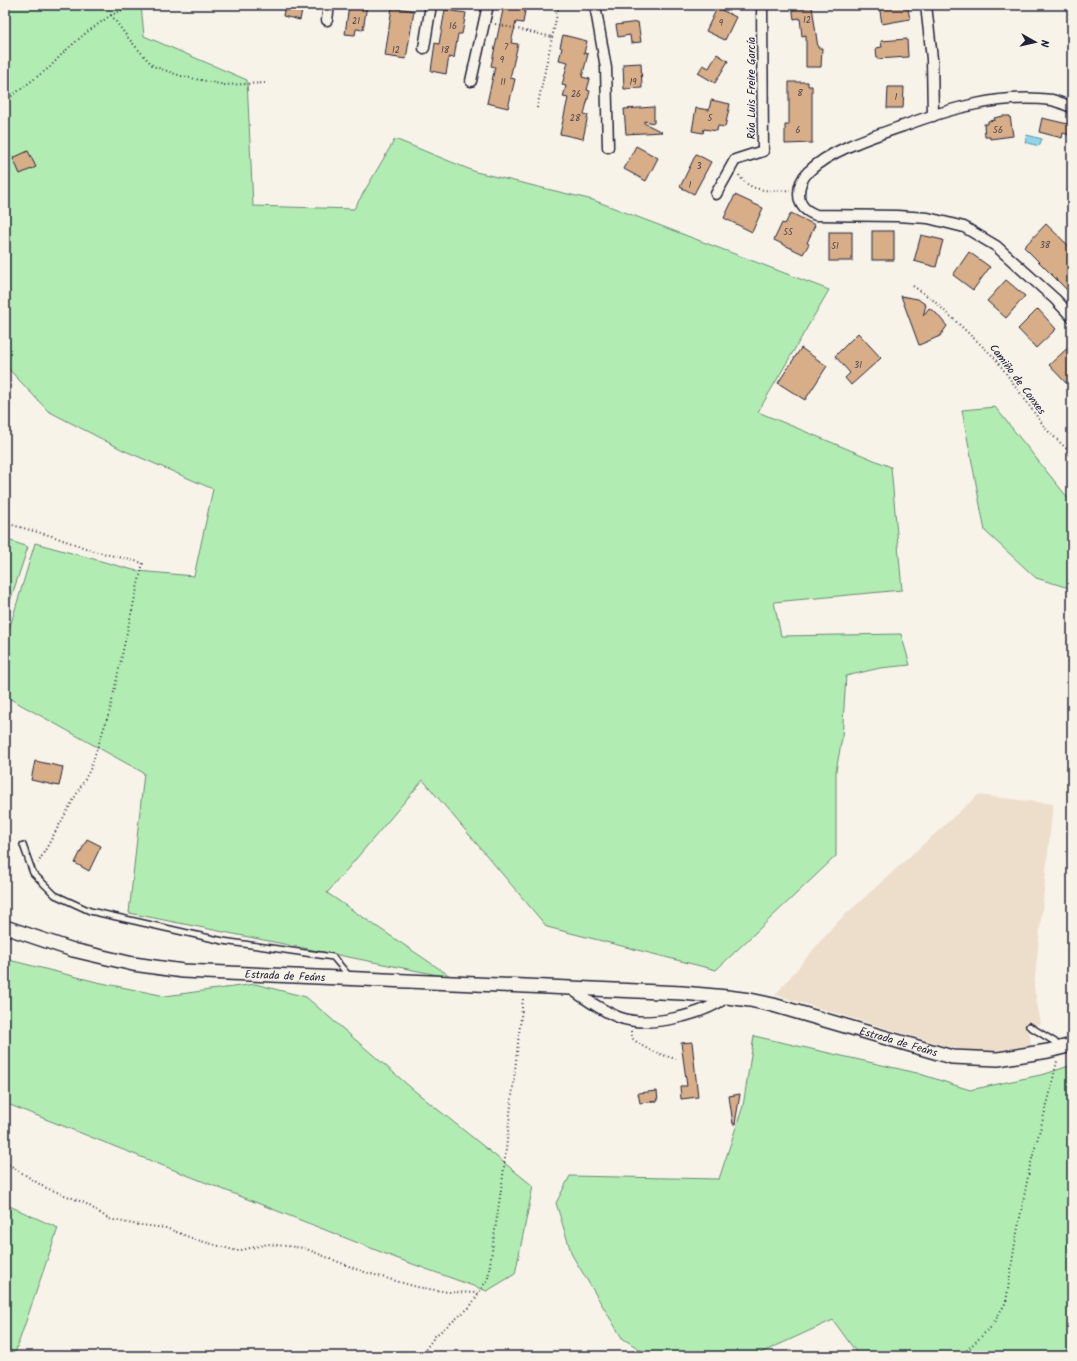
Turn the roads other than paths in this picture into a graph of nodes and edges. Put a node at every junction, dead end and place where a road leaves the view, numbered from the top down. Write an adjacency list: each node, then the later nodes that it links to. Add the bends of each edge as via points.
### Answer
1 (329, 5): 9 (street)
2 (431, 5): 10 (street)
3 (488, 5): 11 (street)
4 (589, 5): 8 (street)
5 (595, 5): 8 (street)
6 (762, 5): 15 (street, Rúa Luis Freire García, via 764,151 735,160)
7 (926, 5): 13 (street, via 932,59)
8 (597, 19): 14 (street, via 606,68)
9 (327, 20)
10 (424, 48)
11 (471, 81)
12 (1072, 107): 13 (street, via 1033,98 1010,99 977,104)
13 (933, 116): 16 (street, via 864,139 827,158 808,172 802,180 799,190 802,206 816,216 928,218 964,227 996,246 1050,294)
14 (608, 147)
15 (716, 194)
16 (1072, 318)
17 (23, 846): 19 (lane, via 33,873 55,895 90,911 223,941 333,957)
18 (5, 927): 19 (street, Estrada de Feáns, via 73,950 133,964 182,971)
19 (352, 978): 20 (street, Estrada de Feáns)
20 (570, 988): 21 (street, Estrada de Feáns); 21 (street, via 594,1005 631,1021 665,1021 707,1008)
21 (727, 997): 23 (street, Estrada de Feáns, via 773,1005 952,1057 998,1059)
22 (1029, 1026): 23 (lane)
23 (1066, 1047)

